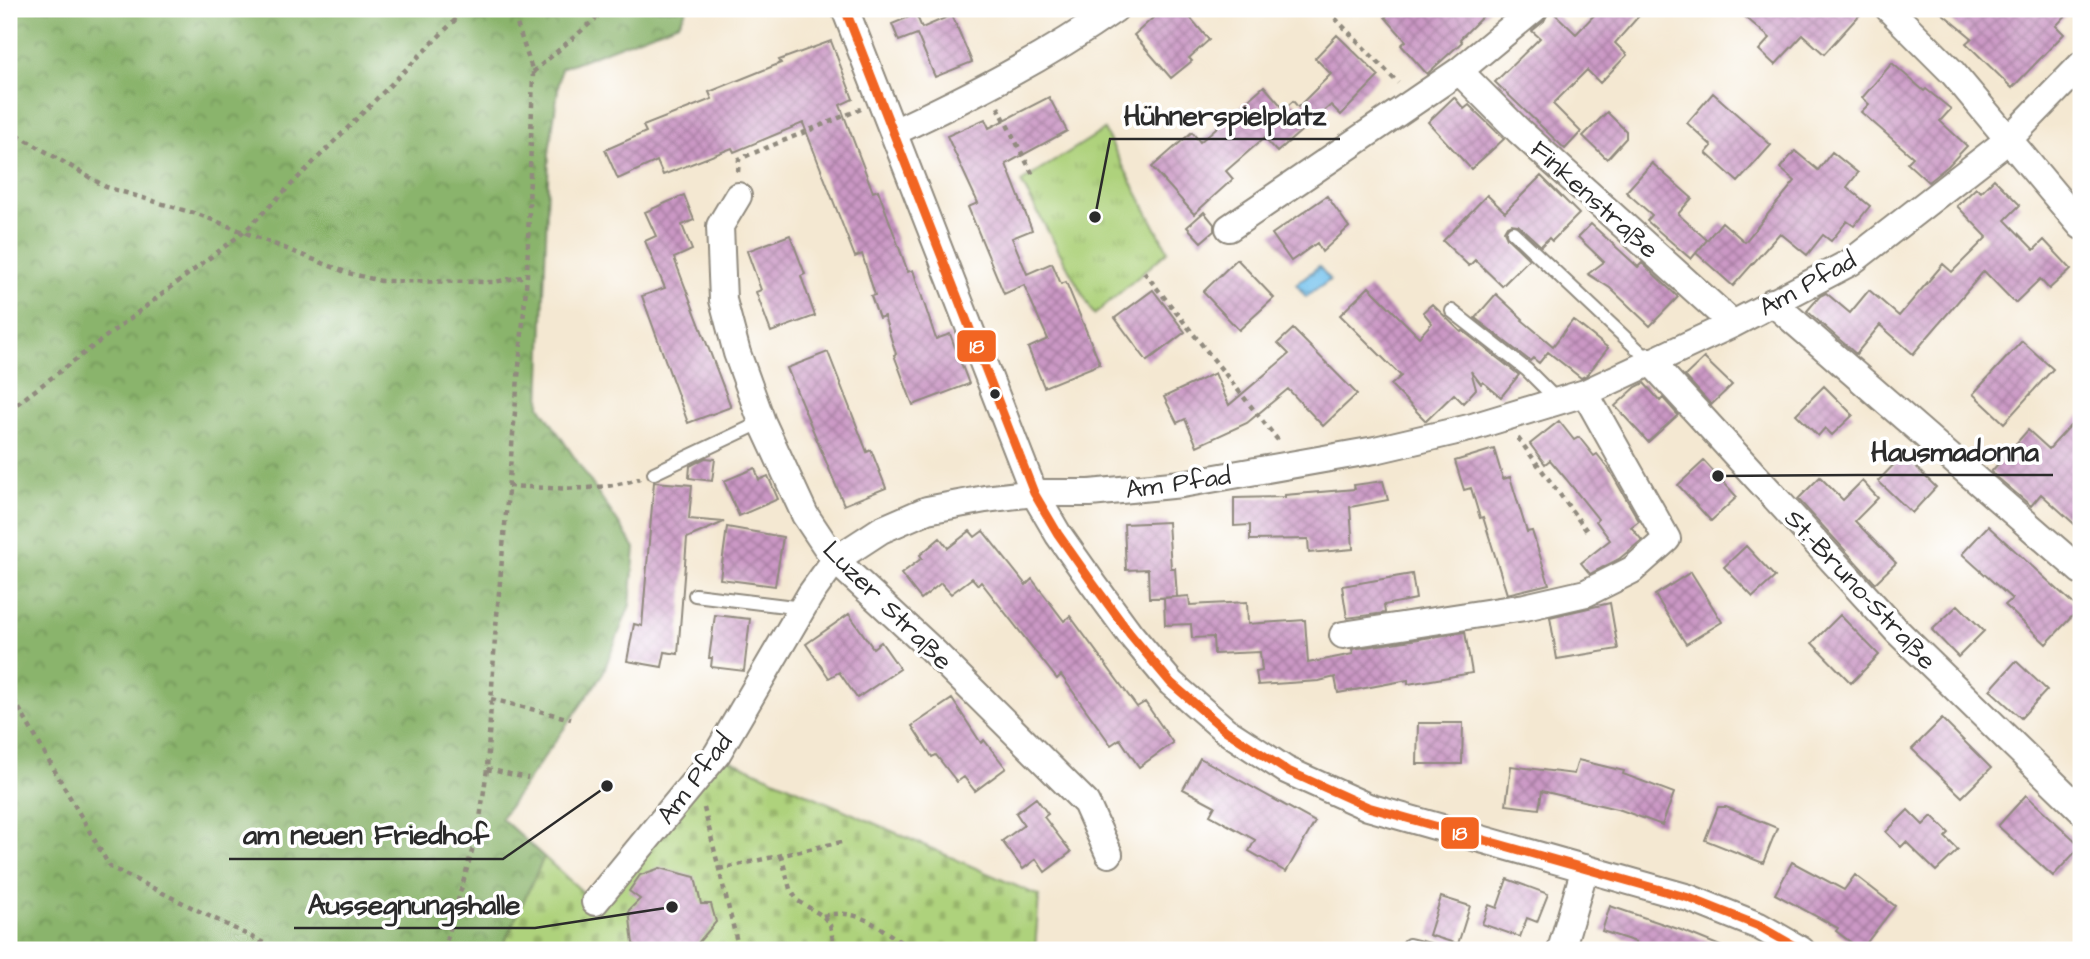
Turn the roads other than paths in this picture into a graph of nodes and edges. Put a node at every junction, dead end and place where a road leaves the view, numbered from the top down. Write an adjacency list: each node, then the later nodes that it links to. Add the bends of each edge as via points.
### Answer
1 (845, 9): 7 (street)
2 (1115, 9): 7 (street, via 988,88)
3 (1534, 9): 6 (street)
4 (1889, 9): 8 (street, via 1953,73)
5 (2081, 65): 8 (street, Am Pfad)
6 (1458, 71): 11 (street); 15 (street, Finkenstraße)
7 (894, 132): 21 (street)
8 (2008, 140): 10 (street); 13 (street, Am Pfad, via 1851,262)
9 (738, 196): 19 (street, Luzer Straße, via 720,226 723,300)
10 (2081, 226)
11 (1229, 228)
12 (1513, 232): 16 (lane)
13 (1772, 302): 15 (street, Am Pfad); 23 (street)
14 (1452, 311): 18 (lane, via 1527,370)
15 (1733, 324): 16 (street, Am Pfad)
16 (1650, 361): 17 (street, Am Pfad); 27 (street, St.-Bruno-Straße, via 1898,632)
17 (1585, 393): 18 (street, Am Pfad); 26 (street, via 1667,539 1632,570 1586,593)
18 (1558, 401): 21 (street, Am Pfad, via 1375,450 1182,484)
19 (762, 422): 20 (lane); 22 (street, Luzer Straße, via 805,515)
20 (654, 472)
21 (1034, 493): 22 (street, Am Pfad, via 927,510 881,530); 29 (street, via 1130,634 1171,683 1225,730 1286,770 1368,807)
22 (835, 560): 25 (street, Am Pfad); 28 (street, Luzer Straße, via 1086,803)
23 (2081, 571)
24 (695, 595): 25 (lane)
25 (802, 608): 30 (street, Am Pfad, via 717,754)
26 (1343, 635)
27 (2081, 810)
28 (1109, 853)
29 (1586, 868): 33 (street); 34 (street, via 1689,898 1759,926)
30 (595, 902)
31 (1409, 945): 32 (lane)
32 (1430, 950)
33 (1561, 950)
34 (1801, 950)

